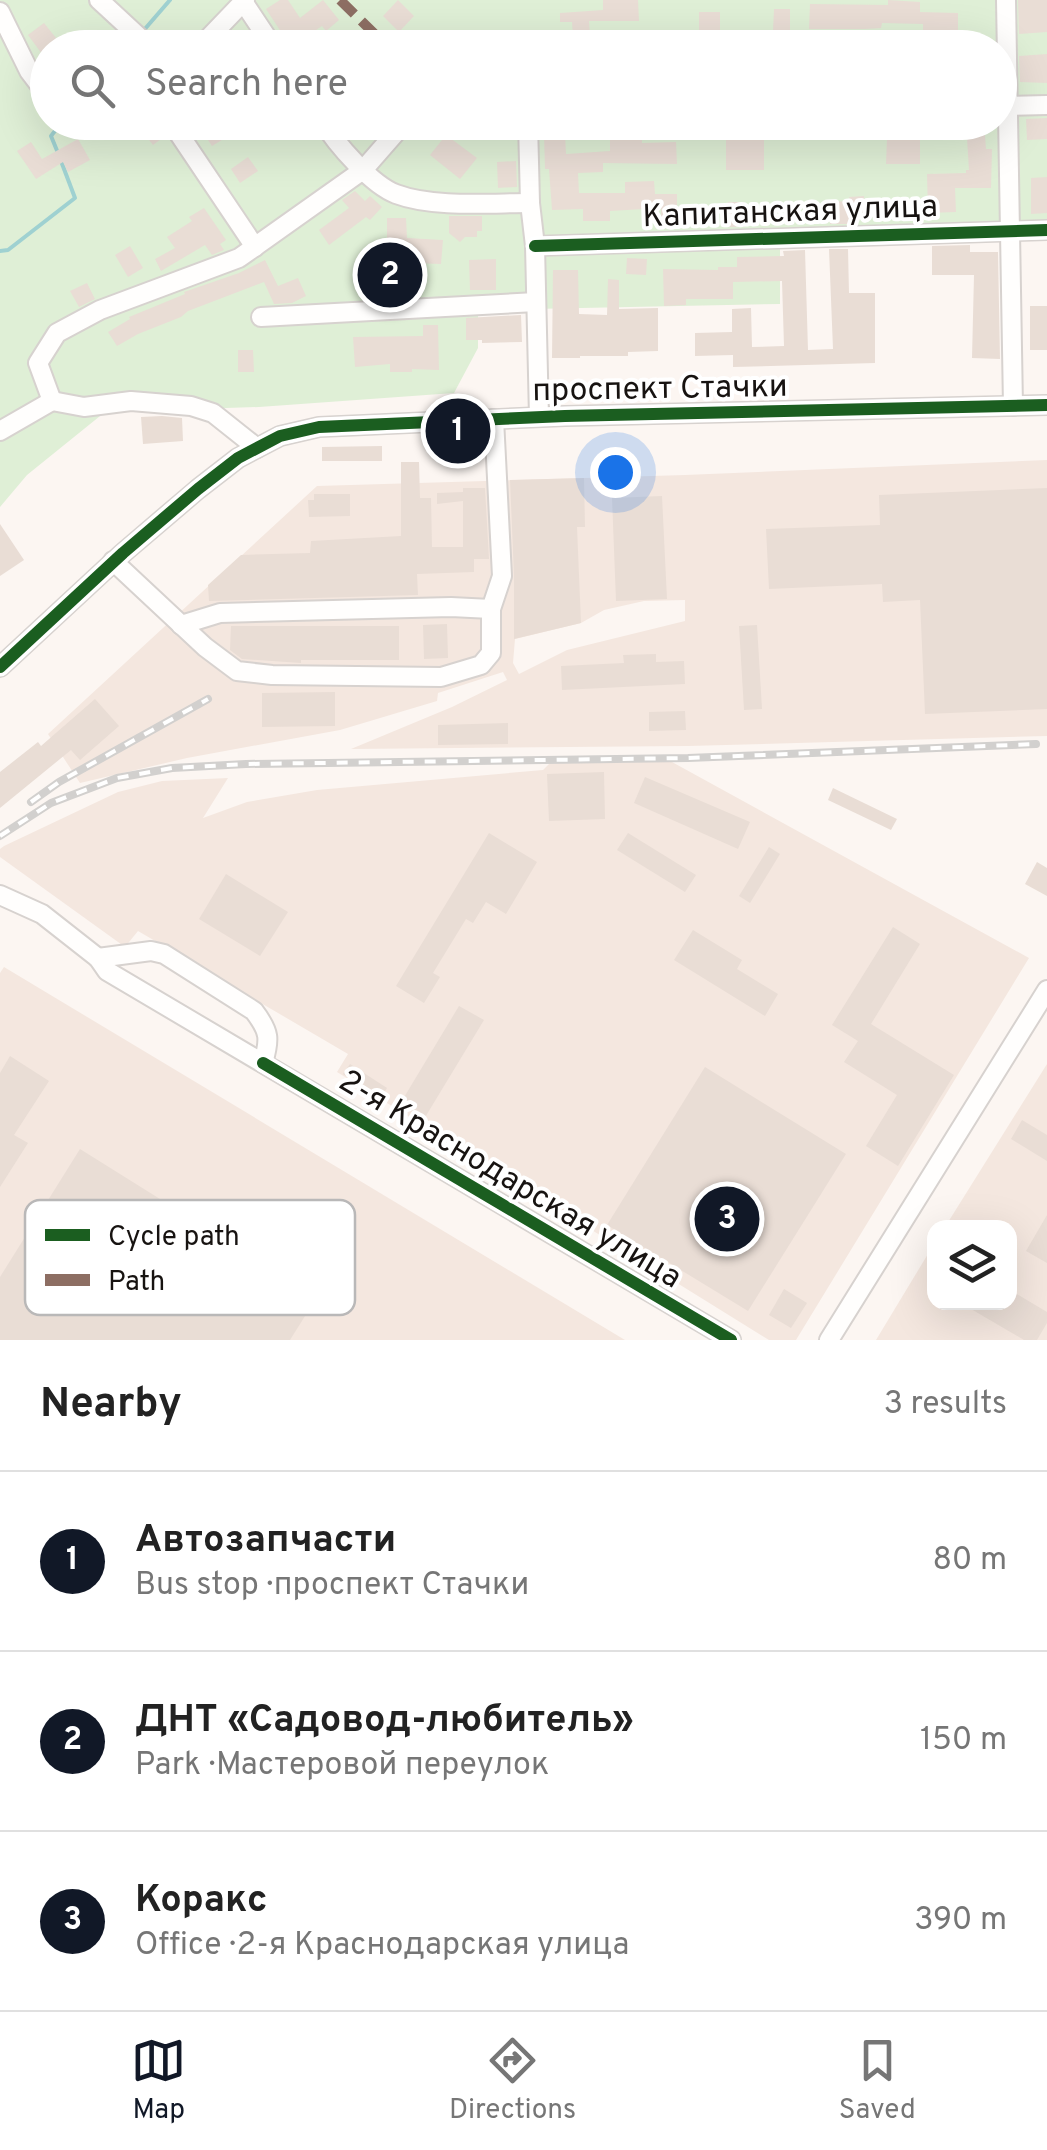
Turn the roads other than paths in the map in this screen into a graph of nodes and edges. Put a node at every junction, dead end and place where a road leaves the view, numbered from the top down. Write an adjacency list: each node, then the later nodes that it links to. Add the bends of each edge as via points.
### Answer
1 (99, 0): 5 (street)
2 (243, 0): 6 (street); 7 (street)
3 (1006, 0): 8 (street)
4 (0, 12): 9 (street)
5 (132, 30)
6 (216, 30)
7 (262, 30)
8 (1005, 30)
9 (30, 72)
10 (1047, 105): 11 (street)
11 (1017, 106)
12 (183, 140): 22 (street)
13 (334, 140): 17 (street)
14 (389, 140): 17 (street)
15 (528, 140): 18 (street)
16 (1005, 140): 20 (street)
17 (363, 170): 18 (street, via 394,194 448,204); 22 (street)
18 (530, 203): 21 (street)
19 (1047, 230): 20 (street, Капитанская улица)
20 (1010, 231): 21 (street, Капитанская улица); 26 (street)
21 (535, 246): 23 (street)
22 (255, 247): 25 (street, via 57,333 38,363)
23 (536, 302): 24 (street); 28 (street)
24 (261, 316)
25 (52, 401): 30 (street); 31 (street, via 84,408 131,401 191,406 213,413)
26 (1013, 406): 27 (street, проспект Стачки); 28 (street, проспект Стачки)
27 (1047, 406)
28 (539, 417): 29 (street, проспект Стачки)
29 (494, 419): 31 (street, проспект Стачки, via 319,427); 33 (street, via 502,576)
30 (0, 431)
31 (257, 448): 32 (street, проспект Стачки)
32 (114, 562): 34 (street); 35 (street, проспект Стачки)
33 (491, 610): 34 (street, via 220,613); 34 (street, via 491,653 481,665 440,677 236,670)
34 (181, 624)
35 (0, 667)
36 (0, 895): 37 (street, 2-я Краснодарская улица, via 42,914)
37 (98, 958): 39 (street, 2-я Краснодарская улица, via 107,971); 39 (street, via 164,954 254,1011 269,1041)
38 (1047, 990): 41 (street)
39 (263, 1063): 40 (street, 2-я Краснодарская улица)
40 (731, 1340)
41 (829, 1340)

